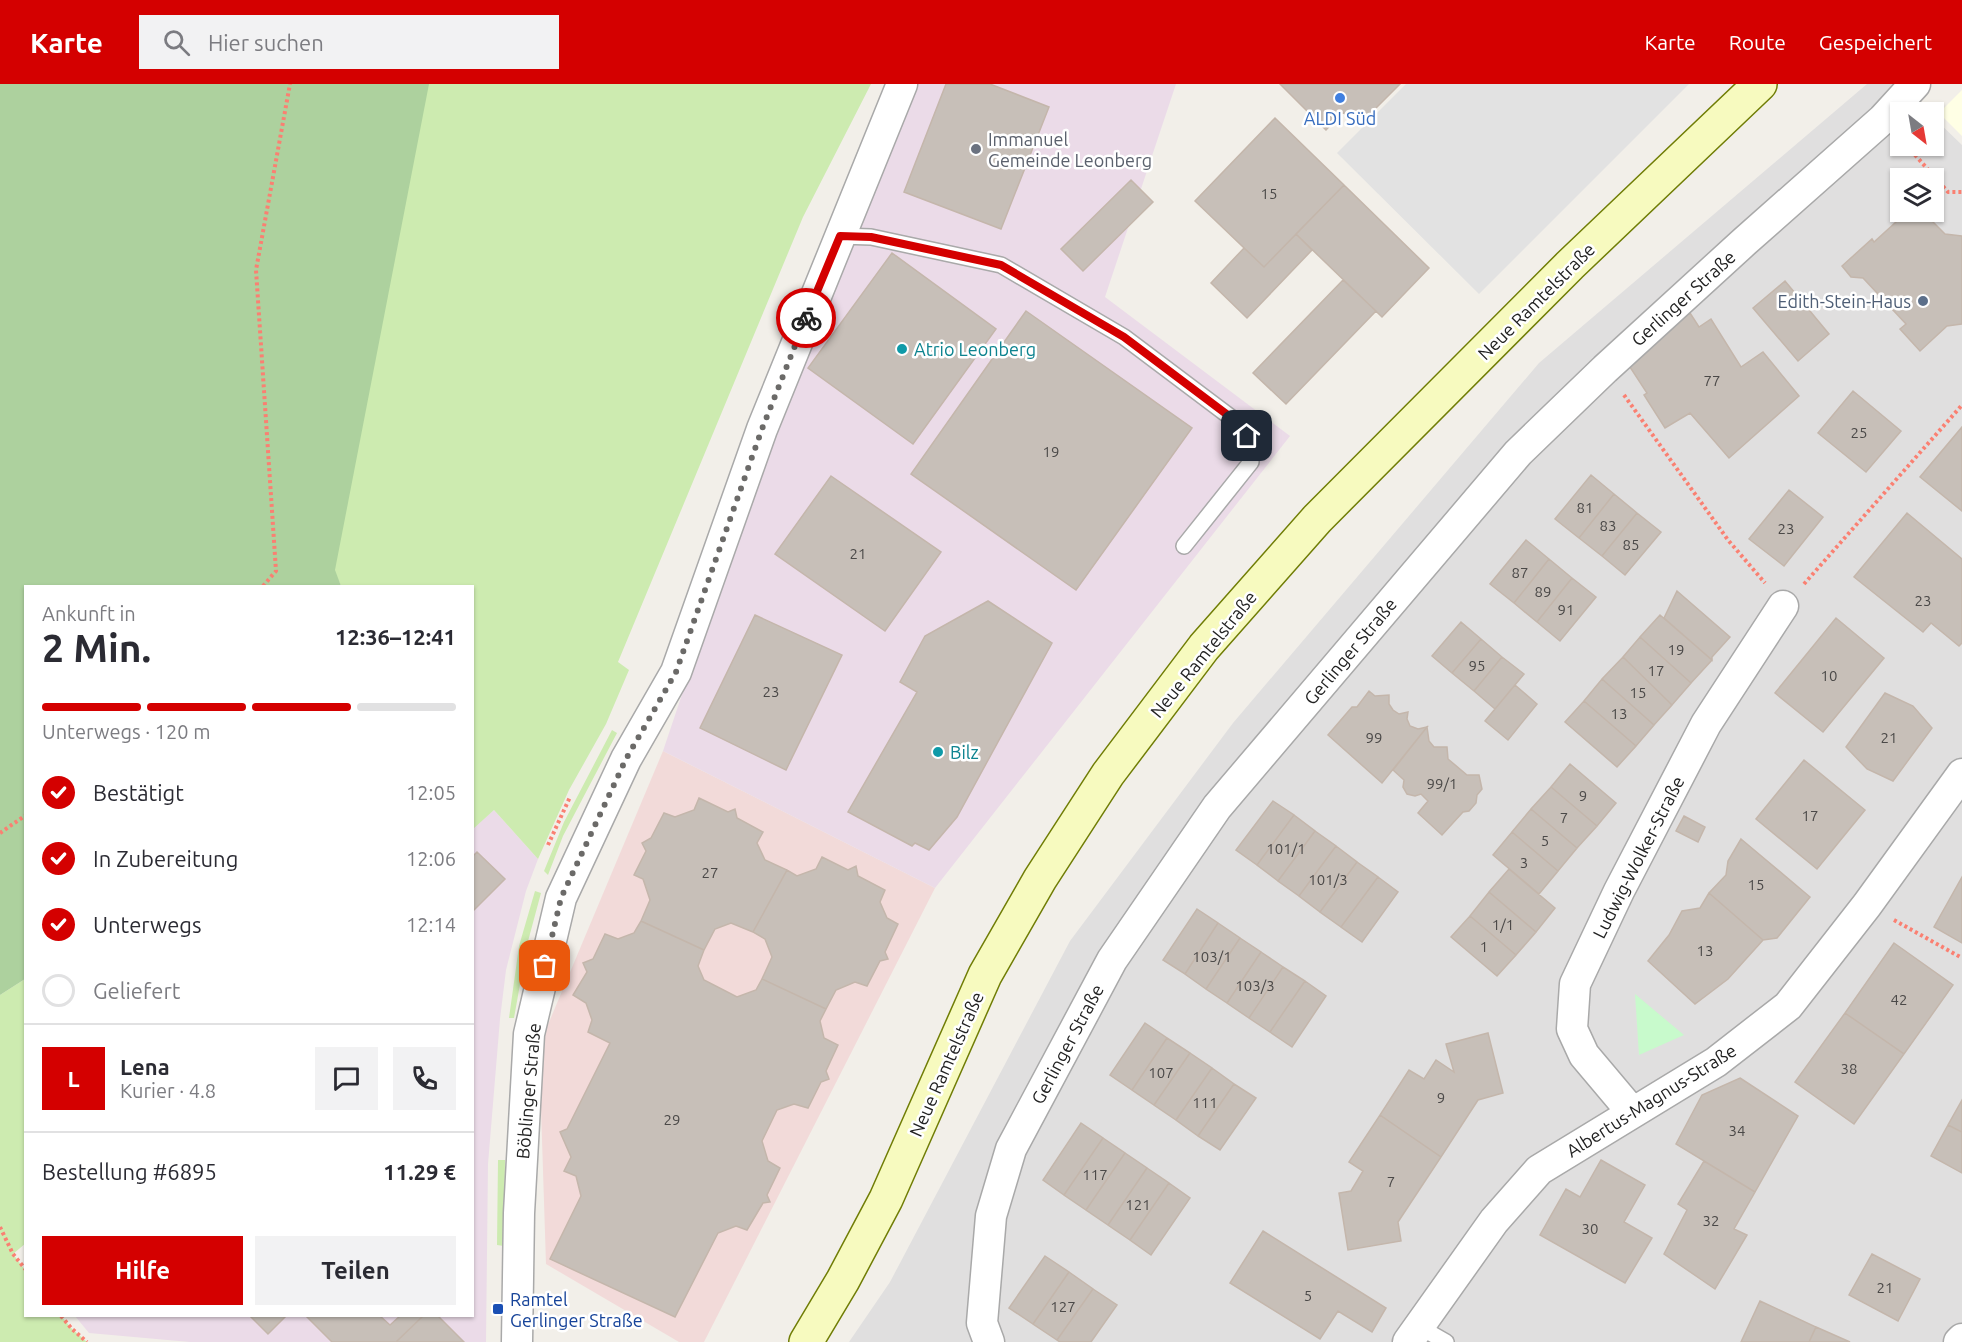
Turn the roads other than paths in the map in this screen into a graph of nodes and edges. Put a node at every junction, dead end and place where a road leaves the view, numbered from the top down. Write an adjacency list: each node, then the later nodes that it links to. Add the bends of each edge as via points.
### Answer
1 (902, 84): 4 (street, Böblinger Straße)
2 (1760, 84): 11 (main road, Neue Ramtelstraße, via 1570,265 1317,519 1204,647 1122,756 1040,879 985,975 886,1199)
3 (1915, 84): 12 (street, Gerlinger Straße, via 1883,119 1605,369 1518,453 1217,807 1112,960 1011,1149 991,1216 982,1323)
4 (840, 236): 5 (lane, via 871,237 1001,265 1124,337 1233,419 1247,436 1251,462); 10 (street, Böblinger Straße, via 762,429 676,672 626,759 561,898 529,1035 519,1212)
5 (1184, 546)
6 (1783, 606): 8 (street, Ludwig-Wolker-Straße, via 1706,724 1575,984 1572,1029 1584,1055)
7 (1962, 774): 8 (street, Albertus-Magnus-Straße, via 1788,1006 1716,1062)
8 (1632, 1112): 9 (street, Albertus-Magnus-Straße, via 1539,1170 1494,1221)
9 (1413, 1334): 13 (lane)
10 (517, 1342)
11 (806, 1342)
12 (989, 1342)
13 (1446, 1342)

